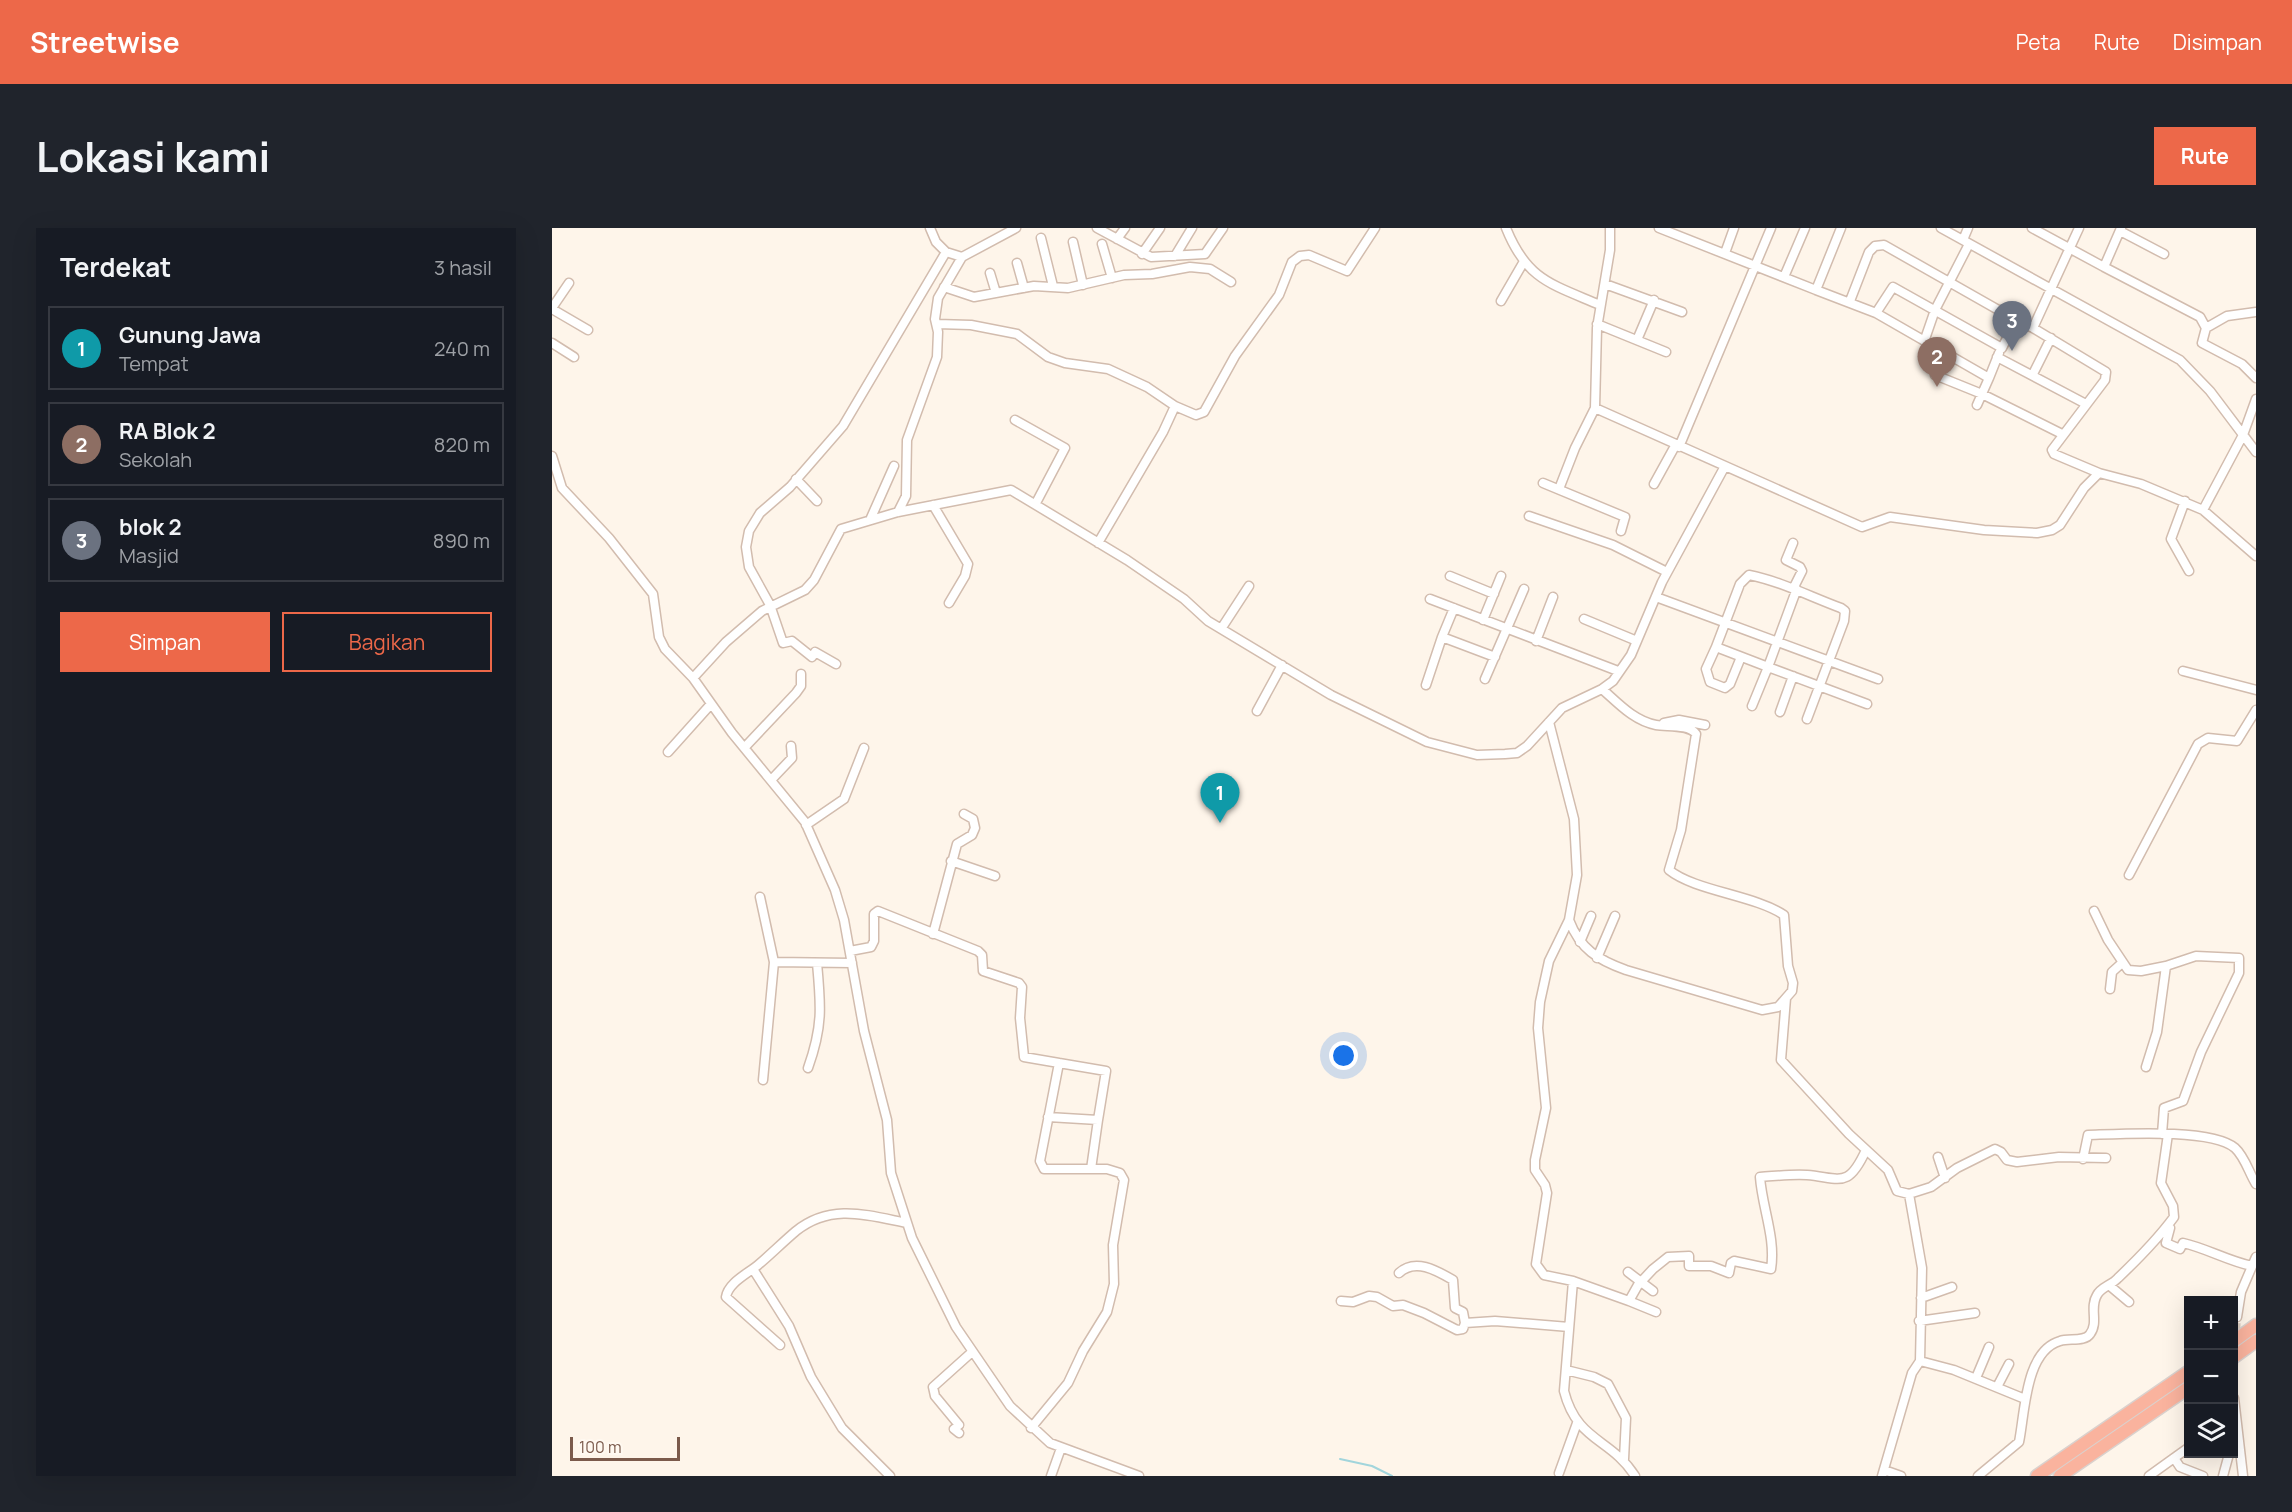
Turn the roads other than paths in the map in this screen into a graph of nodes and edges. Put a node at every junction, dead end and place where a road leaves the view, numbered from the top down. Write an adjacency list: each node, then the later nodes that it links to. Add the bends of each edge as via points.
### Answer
1 (930, 228): 27 (street)
2 (1016, 228): 32 (street)
3 (1097, 228): 22 (street)
4 (1125, 228): 22 (street)
5 (1160, 228): 29 (street)
6 (1192, 228): 31 (street)
7 (1223, 228): 31 (street, via 1205,254)
8 (1375, 228): 82 (street, via 1347,271 1309,255 1292,262 1279,295 1234,356 1204,412 1196,415)
9 (1506, 228): 34 (street)
10 (1610, 228): 43 (street)
11 (1659, 228): 28 (street)
12 (1734, 228): 28 (street)
13 (1771, 228): 35 (street)
14 (1805, 228): 38 (street)
15 (1841, 228): 48 (street)
16 (1941, 228): 23 (street)
17 (1968, 228): 23 (street)
18 (2032, 228): 26 (street)
19 (2079, 228): 26 (street)
20 (2120, 230): 30 (street); 36 (street)
21 (1041, 238): 45 (street)
22 (1117, 239): 29 (street)
23 (1966, 242): 42 (street); 49 (street)
24 (1073, 243): 44 (street)
25 (1102, 244): 39 (street)
26 (2070, 250): 36 (street); 49 (street)
27 (946, 252): 32 (street); 93 (street, via 843,426)
28 (1725, 253): 35 (street)
29 (1142, 254): 31 (street)
30 (2164, 254)
31 (1175, 256)
32 (962, 257): 46 (street)
33 (1017, 263): 47 (street)
34 (1523, 263): 52 (street); 54 (street, via 1545,280)
35 (1754, 265): 38 (street); 87 (street)
36 (2104, 267): 64 (street, via 2200,317)
37 (990, 273): 50 (street)
38 (1784, 277): 48 (street)
39 (1112, 278): 40 (street, via 1191,267 1210,269); 44 (street)
40 (1231, 282)
41 (568, 283): 55 (street)
42 (1950, 283): 53 (street, via 1878,244 1869,252); 56 (street); 60 (street)
43 (1605, 284): 51 (street); 54 (street)
44 (1083, 285): 45 (street)
45 (1053, 286): 47 (street)
46 (944, 287): 50 (street, via 974,297); 61 (street, via 936,310)
47 (1024, 288): 50 (street)
48 (1816, 290): 53 (street)
49 (2052, 290): 63 (street); 86 (street, via 2187,365)
50 (996, 293)
51 (1654, 300): 57 (street); 68 (street)
52 (1501, 302)
53 (1850, 302): 59 (street)
54 (1600, 305): 62 (street)
55 (552, 309): 65 (street)
56 (1935, 310): 59 (street, via 1893,287); 67 (street); 70 (street)
57 (1682, 312)
58 (2256, 312): 64 (street, via 2227,316)
59 (1876, 313): 67 (street)
60 (2016, 320): 63 (street); 70 (street)
61 (937, 324): 82 (street, via 971,325 1017,334 1048,357 1108,369 1147,387); 102 (street, via 937,357 907,440 906,496)
62 (1597, 324): 68 (street); 83 (street)
63 (2033, 328): 66 (street)
64 (2206, 328): 77 (street, via 2202,342 2242,364)
65 (588, 330)
66 (2051, 338): 74 (street); 80 (street, via 2106,372 2105,380)
67 (1925, 339): 76 (street)
68 (1637, 340): 71 (street)
69 (552, 343): 72 (street)
70 (2002, 348): 73 (street)
71 (1666, 352)
72 (574, 357)
73 (1997, 357): 74 (street); 76 (street)
74 (2033, 374): 80 (street)
75 (1935, 375): 78 (street)
76 (1989, 378): 78 (street)
77 (2256, 378)
78 (1982, 394): 81 (street); 85 (street)
79 (2256, 399): 86 (street)
80 (2086, 404): 85 (street)
81 (1977, 405)
82 (1175, 406): 106 (street)
83 (1596, 408): 87 (street); 96 (street)
84 (1015, 420): 99 (street, via 1065,448)
85 (2062, 434): 92 (street, via 2052,450 2054,454)
86 (2243, 435): 88 (street); 101 (street)
87 (1677, 446): 91 (street); 95 (street)
88 (2256, 452)
89 (552, 456): 143 (street, via 562,488 609,538 653,594 659,637 676,663)
90 (894, 466): 104 (street)
91 (1725, 466): 92 (street, via 1862,527 1890,517 1949,527 2037,533 2060,525); 110 (street)
92 (2099, 473): 98 (street)
93 (796, 479): 97 (street); 121 (street, via 753,522 746,547 752,577)
94 (1543, 483): 96 (street)
95 (1654, 484)
96 (1559, 489): 105 (street, via 1625,517)
97 (817, 501)
98 (2185, 501): 101 (street); 109 (street, via 2170,539)
99 (1036, 503): 100 (street, via 1004,489); 106 (street)
100 (933, 505): 102 (street); 120 (street, via 968,564)
101 (2204, 510): 108 (street)
102 (898, 512): 104 (street)
103 (1529, 516): 110 (street, via 1613,545)
104 (870, 520): 121 (street, via 841,529 814,580 797,596)
105 (1621, 531)
106 (1098, 543): 126 (street, via 1184,599 1194,611)
107 (1793, 543): 115 (street, via 1786,560 1802,568)
108 (2256, 556)
109 (2189, 571)
110 (1668, 572): 118 (street)
111 (1449, 576): 116 (street)
112 (1501, 576): 116 (street)
113 (1249, 586): 126 (street)
114 (1524, 589): 127 (street)
115 (1796, 591): 125 (street, via 1757,576 1745,576); 131 (street); 135 (street, via 1845,611)
116 (1494, 594): 123 (street)
117 (1553, 597): 129 (street)
118 (1656, 597): 125 (street); 130 (street)
119 (1430, 599): 122 (street)
120 (949, 603)
121 (770, 605): 136 (street, via 783,643 792,641 812,657 815,652); 143 (street, via 726,642)
122 (1454, 608): 123 (street); 128 (street)
123 (1483, 620): 127 (street)
124 (1584, 620): 130 (street)
125 (1725, 623): 131 (street); 132 (street)
126 (1221, 629): 137 (street)
127 (1506, 629): 129 (street); 133 (street)
128 (1442, 637): 133 (street); 146 (street)
129 (1536, 641): 139 (street)
130 (1636, 641): 139 (street)
131 (1777, 642): 135 (street); 138 (street)
132 (1716, 647): 134 (street); 134 (street, via 1706,669 1710,682 1718,687 1730,684)
133 (1495, 657): 144 (street)
134 (1742, 657): 138 (street)
135 (1829, 660): 145 (street); 147 (street)
136 (836, 664)
137 (1282, 665): 154 (street); 157 (street, via 1331,695 1427,742 1477,755 1517,753)
138 (1768, 667): 142 (street); 152 (street)
139 (1618, 671): 148 (street)
140 (2183, 671): 149 (street)
141 (801, 674): 161 (street, via 801,686 796,693)
142 (1793, 676): 147 (street); 155 (street)
143 (693, 678): 150 (street)
144 (1485, 679)
145 (1878, 679)
146 (1426, 685)
147 (1820, 686): 151 (street); 156 (street)
148 (1602, 689): 157 (street, via 1562,708); 158 (street, via 1637,718)
149 (2256, 690)
150 (711, 704): 161 (street); 163 (street)
151 (1867, 704)
152 (1752, 706)
153 (2256, 710): 168 (street, via 2237,741 2208,738 2198,744)
154 (1257, 711)
155 (1780, 712)
156 (1807, 719)
157 (1549, 722): 174 (street, via 1574,819 1577,875)
158 (1654, 724): 159 (street, via 1679,720); 185 (street, via 1690,729 1696,734 1681,830 1670,870 1784,915 1793,983)
159 (1705, 725)
160 (791, 746): 164 (street, via 792,759)
161 (745, 747): 164 (street)
162 (864, 748): 166 (street, via 844,799)
163 (668, 752)
164 (772, 779): 166 (street)
165 (964, 814): 167 (street, via 973,819 975,828 972,835 957,844)
166 (806, 825): 177 (street, via 835,890)
167 (951, 861): 169 (street); 175 (street)
168 (2129, 875)
169 (995, 876)
170 (760, 897): 179 (street)
171 (2094, 911): 182 (street)
172 (1591, 916): 176 (street)
173 (1615, 916): 178 (street)
174 (1569, 920): 176 (street); 207 (street, via 1549,961 1538,1015 1546,1108 1535,1170 1547,1193 1536,1264 1544,1275)
175 (933, 934): 177 (street, via 878,911 873,919 871,947); 186 (street, via 978,951 983,971 1019,983 1024,1057)
176 (1580, 942): 178 (street)
177 (850, 951): 181 (street)
178 (1597, 958): 185 (street, via 1762,1010 1772,1010)
179 (774, 962): 180 (street); 189 (street)
180 (818, 963): 181 (street); 188 (street, via 822,1013)
181 (852, 963): 201 (street, via 886,1120 891,1173)
182 (2122, 963): 183 (street, via 2128,970); 184 (street, via 2112,972)
183 (2166, 966): 187 (street, via 2157,1032); 192 (street, via 2196,956 2239,958 2241,967 2183,1101 2164,1108)
184 (2110, 988)
185 (1786, 998): 193 (street, via 1781,1060)
186 (1059, 1063): 190 (street); 191 (street, via 1106,1071)
187 (2146, 1067)
188 (808, 1068)
189 (763, 1080)
190 (1048, 1117): 191 (street); 197 (street, via 1042,1166)
191 (1098, 1120): 197 (street)
192 (2165, 1134): 196 (street, via 2088,1135); 199 (street, via 2226,1143 2241,1155); 202 (street, via 2161,1183 2175,1212)
193 (1866, 1150): 200 (street, via 1888,1170 1897,1191); 208 (street, via 1857,1170 1837,1180 1796,1174 1760,1177 1772,1243 1771,1269 1734,1261 1729,1273 1711,1266 1689,1266 1689,1256 1668,1257)
194 (1938, 1157): 198 (street)
195 (2106, 1158): 196 (street)
196 (2083, 1159): 198 (street, via 2059,1157 2017,1162 2007,1160 1995,1149)
197 (1091, 1168): 238 (street, via 1107,1168 1120,1173 1124,1180 1113,1245 1112,1294 1107,1312 1071,1378)
198 (1945, 1178): 200 (street)
199 (2256, 1183)
200 (1909, 1194): 212 (street, via 1922,1268)
201 (907, 1223): 204 (street, via 861,1213 821,1215 796,1231); 227 (street, via 951,1318)
202 (2169, 1224): 203 (street, via 2166,1242 2180,1249 2183,1243 2198,1245 2235,1262); 209 (street)
203 (2254, 1262): 216 (street)
204 (753, 1269): 225 (street, via 733,1284 726,1297); 249 (street, via 789,1326 812,1377 842,1428)
205 (1628, 1272): 208 (street)
206 (1399, 1273): 220 (street, via 1416,1265 1454,1280 1455,1308 1463,1312)
207 (1573, 1281): 214 (street); 222 (street)
208 (1641, 1281): 211 (street); 214 (street)
209 (2110, 1286): 215 (street); 236 (street, via 2097,1295 2090,1336 2060,1341 2048,1349 2034,1367)
210 (1952, 1287): 212 (street)
211 (1653, 1291)
212 (1921, 1298): 219 (street)
213 (1341, 1301): 220 (street, via 1377,1297 1458,1330)
214 (1629, 1301): 217 (street)
215 (2129, 1302)
216 (2238, 1311)
217 (1656, 1312)
218 (1975, 1313): 219 (street)
219 (1919, 1321): 229 (street)
220 (1465, 1323): 222 (street, via 1495,1321)
221 (2256, 1325): 223 (highway)
222 (1569, 1327): 231 (street)
223 (2238, 1338)
224 (2256, 1341): 228 (highway)
225 (780, 1345)
226 (1989, 1347): 233 (street)
227 (972, 1352): 238 (street, via 1010,1406); 239 (street, via 933,1387 935,1396 959,1425 954,1429)
228 (2238, 1354)
229 (1920, 1361): 233 (street); 248 (street, via 1912,1373)
230 (2009, 1364): 234 (street)
231 (1566, 1370): 237 (street, via 1564,1391); 245 (street, via 1608,1384 1626,1418)
232 (2184, 1375): 256 (highway)
233 (1976, 1378): 234 (street)
234 (1997, 1387): 236 (street)
235 (2184, 1391): 257 (highway)
236 (2025, 1399): 255 (street, via 2019,1442)
237 (1577, 1423): 245 (street); 247 (street)
238 (1031, 1428): 240 (street)
239 (959, 1433)
240 (1061, 1448): 246 (street); 250 (street)
241 (2184, 1451): 243 (street)
242 (2238, 1456): 261 (street)
243 (2174, 1458): 258 (street); 259 (street, via 2180,1467)
244 (2228, 1458): 260 (street)
245 (1624, 1459): 253 (street)
246 (1116, 1466): 251 (street); 252 (street)
247 (1559, 1473)
248 (1883, 1473): 254 (street)
249 (890, 1476)
250 (1051, 1476)
251 (1124, 1476)
252 (1139, 1476)
253 (1635, 1476)
254 (1901, 1476)
255 (1978, 1476)
256 (2037, 1476)
257 (2060, 1476)
258 (2149, 1476)
259 (2203, 1476)
260 (2223, 1476)
261 (2243, 1476)

